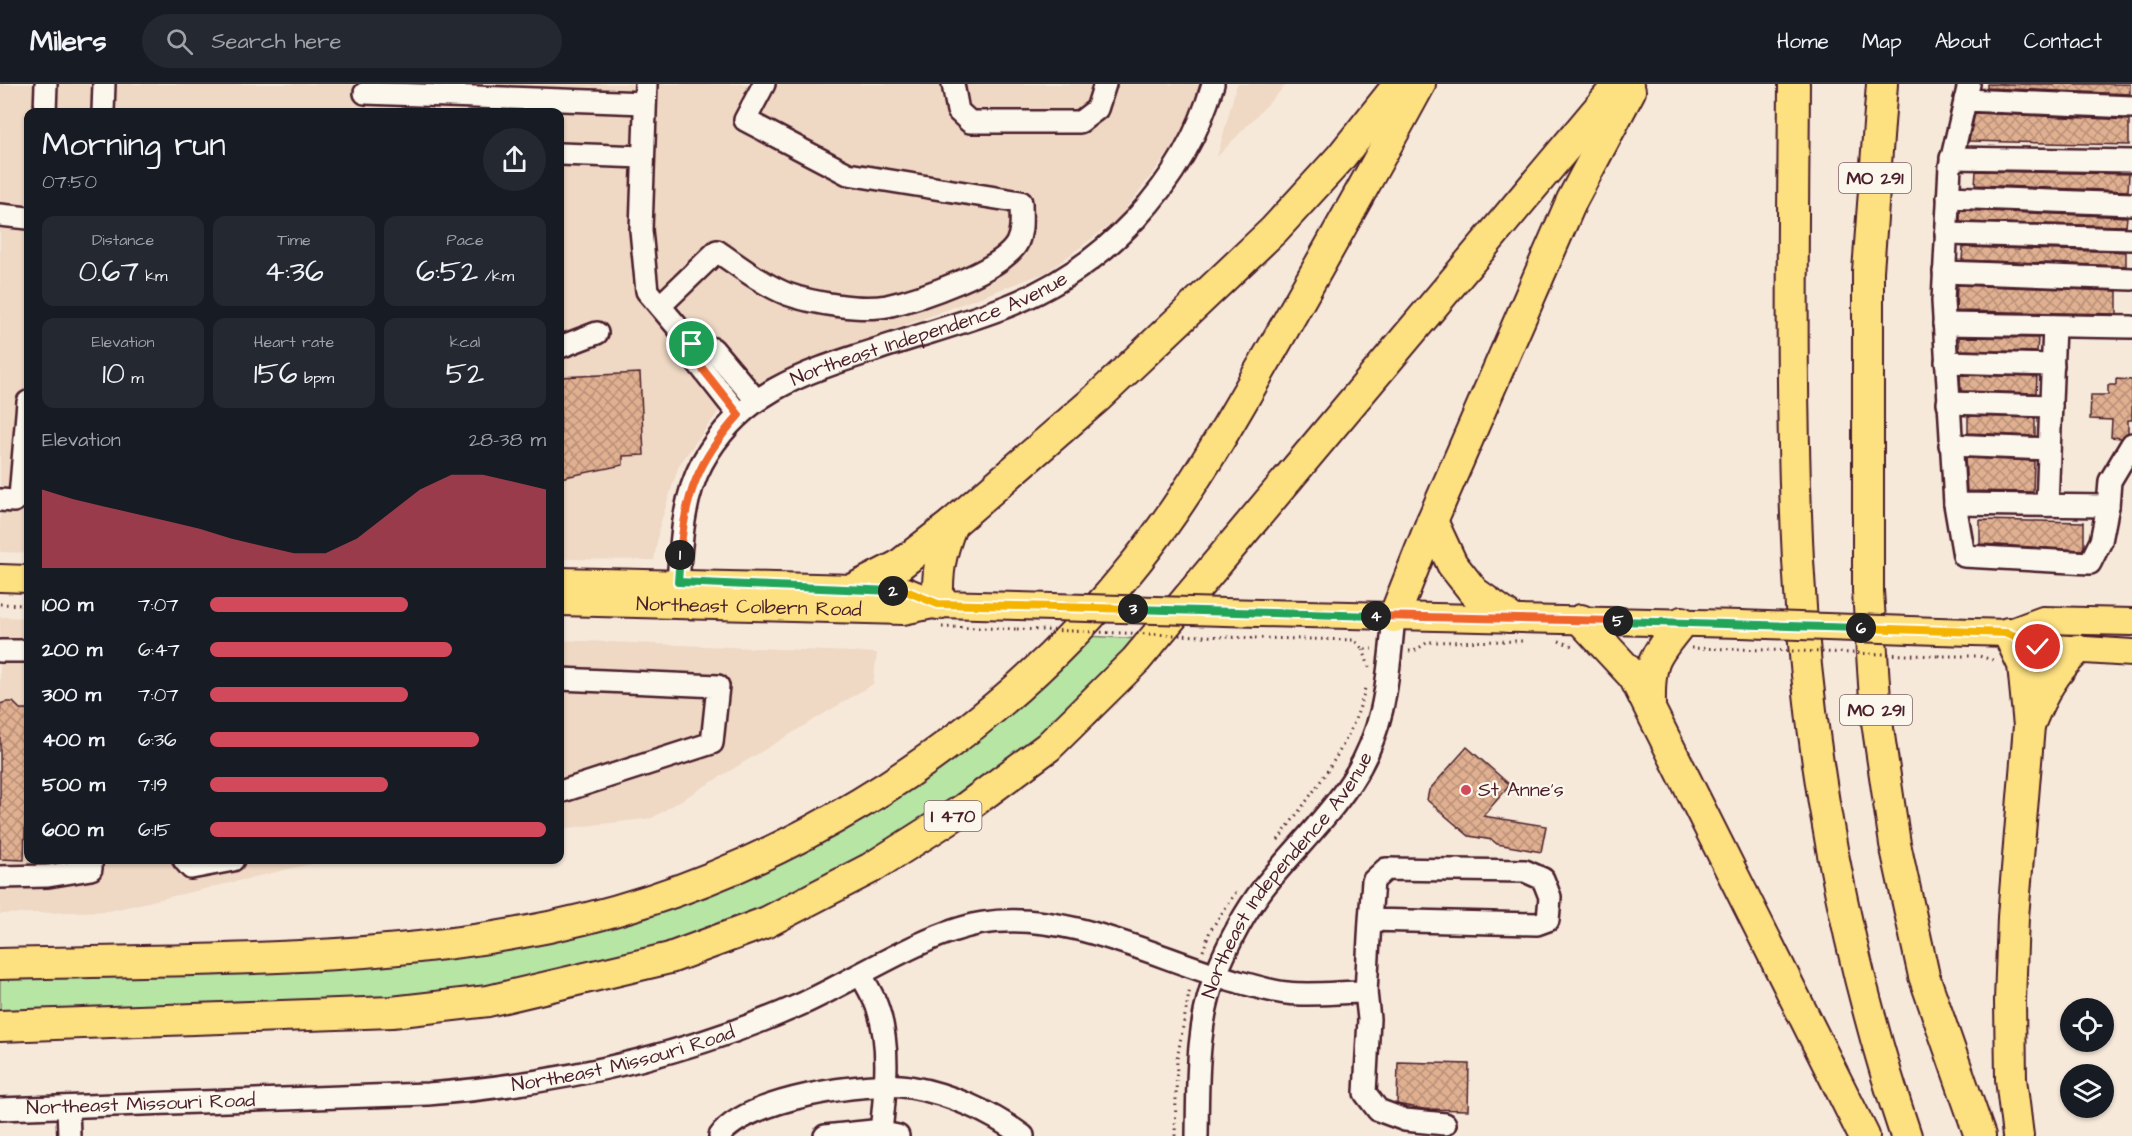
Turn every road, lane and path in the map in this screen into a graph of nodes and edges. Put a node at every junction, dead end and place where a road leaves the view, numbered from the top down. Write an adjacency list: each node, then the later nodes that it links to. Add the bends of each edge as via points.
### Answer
1 (46, 84): 17 (street)
2 (104, 84): 18 (street)
3 (764, 84): 31 (street, via 745,120 848,174 1022,202 1016,244 997,263 969,278 886,306 845,306 789,294 717,251)
4 (953, 84): 5 (street, via 958,111 970,122 1080,122 1097,109)
5 (1104, 84)
6 (1213, 84): 40 (street, Northeast Independence Avenue, via 1178,164 1152,201 1120,236 1086,263 1048,288 1008,306 824,367 784,383)
7 (1399, 84): 53 (highway, via 1340,158 1274,230 1097,398)
8 (1420, 84): 87 (highway, via 1251,386 1138,559 1092,614 1039,667 946,747 870,797 800,837 715,877 619,909 522,933 421,948)
9 (1619, 84): 91 (highway, I 470, via 1136,660 1048,747 964,809 871,868 767,922 670,958 488,1000 392,1012)
10 (1634, 84): 52 (highway, via 1572,200)
11 (1794, 84): 103 (highway, MO 291, via 1792,406 1798,562 1812,715 1855,956 1888,1084)
12 (1882, 84): 104 (highway, MO 291, via 1868,283 1868,591 1876,715 1895,844 1924,976)
13 (1967, 92): 16 (street); 21 (street)
14 (645, 93): 15 (street); 20 (street)
15 (365, 97)
16 (2132, 107)
17 (45, 108)
18 (102, 108)
19 (564, 154): 20 (street)
20 (643, 157): 31 (street, via 642,269 646,291)
21 (1952, 158): 22 (street); 23 (street)
22 (2132, 161)
23 (1948, 197): 24 (street); 27 (street)
24 (2132, 204)
25 (0, 215): 26 (street)
26 (24, 218)
27 (1946, 234): 28 (street); 29 (street)
28 (2132, 239)
29 (1944, 272): 30 (street); 32 (street)
30 (2132, 279)
31 (660, 306): 36 (street)
32 (1944, 324): 33 (street); 38 (street)
33 (2054, 326): 34 (street); 39 (street)
34 (2132, 327)
35 (597, 333): 37 (street)
36 (692, 344): 40 (street, via 712,349); 43 (street, via 694,358)
37 (564, 345)
38 (1946, 362): 39 (street); 41 (street)
39 (2053, 365): 42 (street)
40 (756, 400): 43 (street, Northeast Independence Avenue)
41 (1948, 403): 42 (street); 45 (street)
42 (2051, 406): 46 (street)
43 (739, 415): 57 (street, Northeast Independence Avenue, via 701,465 688,500)
44 (2132, 444): 51 (street, via 2110,481)
45 (1950, 445): 46 (street); 49 (street)
46 (2049, 449): 50 (street)
47 (24, 450): 48 (street, via 20,497 14,501)
48 (0, 500)
49 (1955, 504): 50 (street); 51 (street, via 1964,556 2090,563 2102,541)
50 (2047, 505): 51 (street)
51 (2108, 506)
52 (1432, 521): 63 (highway); 64 (highway, via 1452,564 1474,592)
53 (952, 524): 58 (highway, via 898,566); 61 (highway, via 940,554)
54 (0, 578): 55 (main road)
55 (24, 579)
56 (564, 581): 57 (main road, Northeast Colbern Road)
57 (678, 582): 58 (main road, Northeast Colbern Road)
58 (855, 588): 61 (main road, Northeast Colbern Road, via 906,591)
59 (564, 602): 61 (main road, Northeast Colbern Road, via 903,610)
60 (0, 604): 62 (path)
61 (938, 604): 65 (main road, Northeast Colbern Road)
62 (24, 606)
63 (1394, 617): 64 (main road, Northeast Colbern Road); 65 (main road, Northeast Colbern Road, bridge, via 1259,613); 73 (street, Northeast Independence Avenue)
64 (1509, 617): 68 (main road, Northeast Colbern Road)
65 (1018, 618): 73 (path, bridge, via 1255,638 1354,640 1364,649)
66 (2132, 622): 67 (main road, Northeast Colbern Road, via 2043,620)
67 (2008, 633): 72 (main road, Northeast Colbern Road); 74 (main road, Northeast Colbern Road, via 2038,647); 80 (highway, via 2023,665)
68 (1580, 634): 69 (main road, Northeast Colbern Road); 71 (path); 79 (highway, via 1634,676)
69 (1683, 635): 72 (path, bridge, via 1738,649); 72 (main road, Northeast Colbern Road, bridge, via 1741,624); 79 (highway, via 1654,658 1649,673)
70 (1535, 641): 73 (path, via 1428,642 1414,651)
71 (1558, 641)
72 (1938, 644)
73 (1391, 650): 89 (street, Northeast Independence Avenue, via 1386,701 1352,781 1263,889 1237,929)
74 (2077, 650): 77 (main road, Northeast Colbern Road); 80 (highway, via 2058,668 2042,692)
75 (0, 651): 76 (street)
76 (24, 651)
77 (2132, 653)
78 (564, 679): 81 (street, via 718,686 712,743)
79 (1650, 710): 102 (highway)
80 (2029, 726): 105 (highway, via 2010,1001 2011,1079)
81 (564, 791)
82 (91, 864): 85 (street, via 91,869 48,876)
83 (188, 864): 84 (street, via 191,868)
84 (212, 864)
85 (0, 877)
86 (1370, 920): 86 (street, via 1373,881 1386,869 1525,871 1544,879 1550,897 1548,920 1537,924); 90 (street)
87 (0, 964)
88 (861, 975): 89 (street, Northeast Missouri Road, via 947,932 984,923 1019,921 1084,929); 92 (street, via 878,1009 884,1038); 93 (street, Northeast Missouri Road, via 804,1003 704,1042 620,1066 532,1083 428,1094)
89 (1216, 975): 90 (street, Northeast Missouri Road, via 1287,993); 101 (street, Northeast Independence Avenue, via 1202,1018)
90 (1366, 992): 95 (street, via 1369,1019 1365,1093 1378,1110 1405,1120)
91 (0, 1026)
92 (886, 1087): 96 (street); 98 (street, via 824,1090 787,1100 764,1107); 100 (street, via 909,1087 964,1103)
93 (68, 1107): 94 (street, Northeast Missouri Road); 97 (street)
94 (0, 1109)
95 (1445, 1124)
96 (890, 1134): 99 (street)
97 (69, 1136)
98 (720, 1136)
99 (825, 1136)
100 (1023, 1136)
101 (1197, 1136)
102 (1864, 1136)
103 (1906, 1136)
104 (1980, 1136)
105 (2018, 1136)

